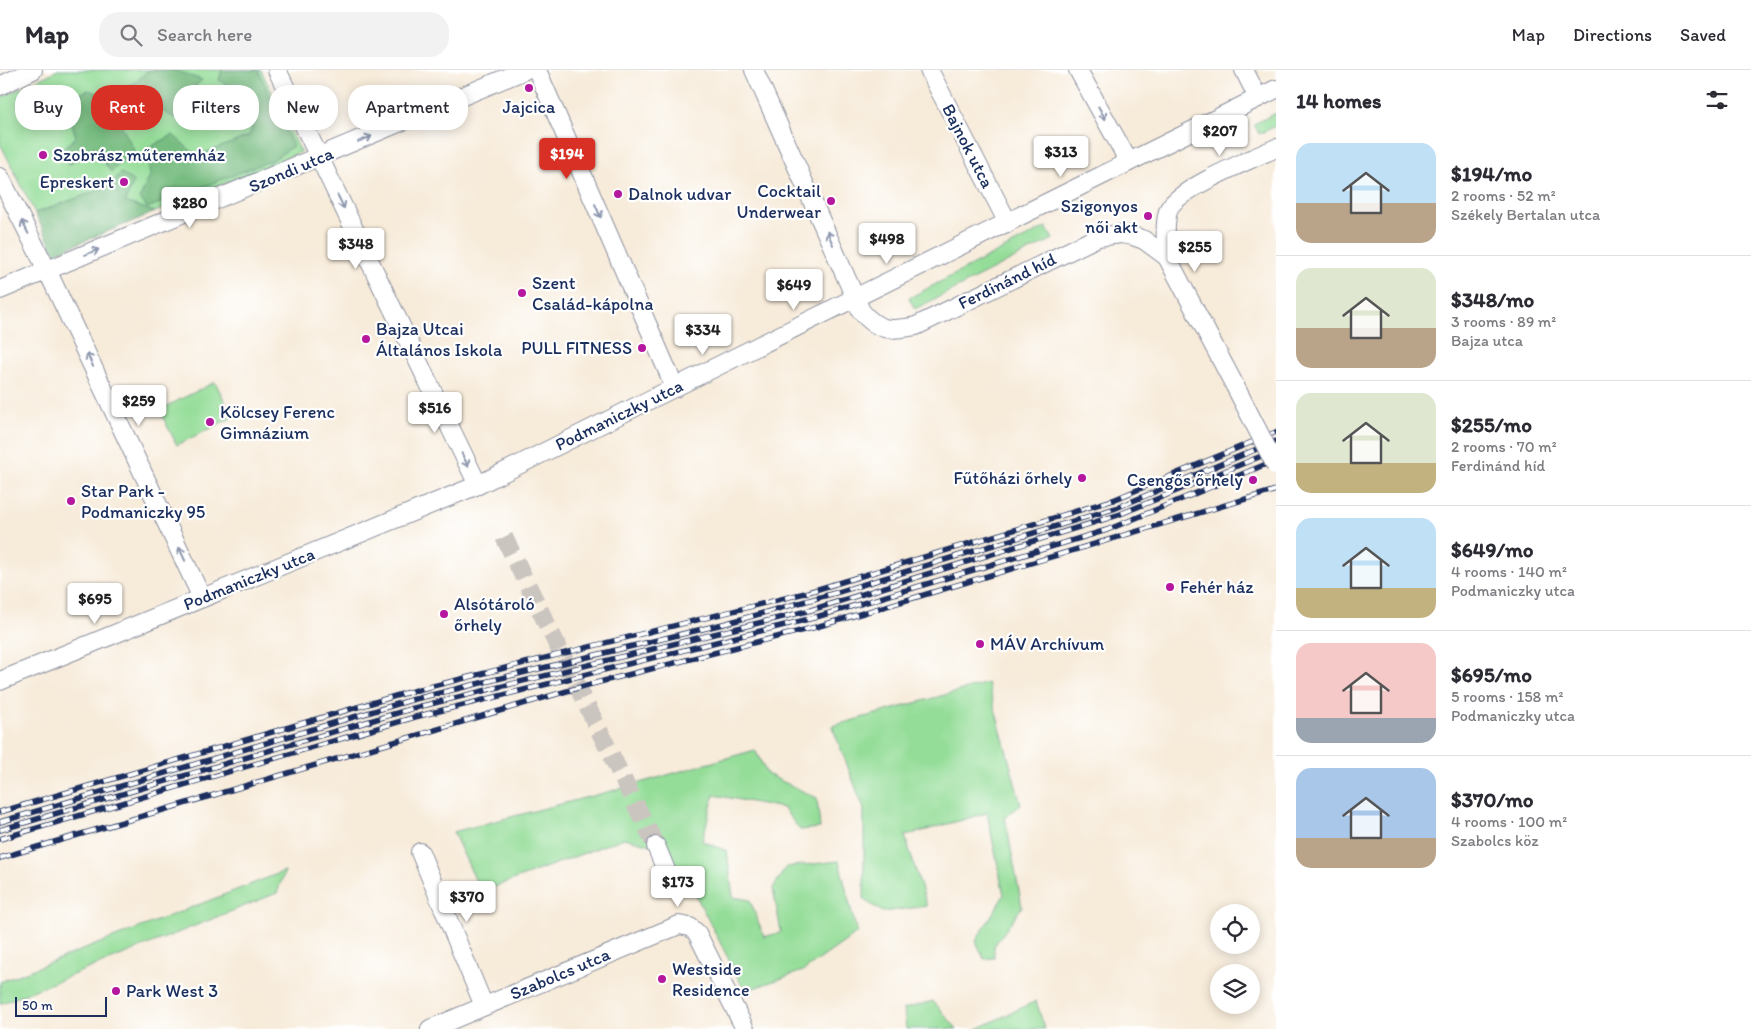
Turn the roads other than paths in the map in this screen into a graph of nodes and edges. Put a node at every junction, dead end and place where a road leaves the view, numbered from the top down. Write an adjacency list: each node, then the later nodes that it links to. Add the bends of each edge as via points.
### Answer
1 (33, 70): 9 (street)
2 (277, 70): 13 (street)
3 (526, 70): 13 (street, Szondi utca, one-way to 3)
4 (537, 70): 21 (street, one-way to 21)
5 (754, 70): 20 (street, Ferdinánd híd, one-way to 5)
6 (929, 70): 16 (street, Bajnok utca)
7 (1078, 70): 14 (street, one-way to 14)
8 (1244, 70): 11 (street)
9 (0, 86)
10 (1276, 89): 11 (street, Podmaniczky utca)
11 (1258, 98): 14 (street, Podmaniczky utca)
12 (1276, 148): 17 (street, Ferdinánd híd, via 1180,196 1168,210)
13 (320, 158): 18 (street, Szondi utca, one-way to 13); 23 (street, one-way to 23)
14 (1129, 162): 16 (street, Podmaniczky utca)
15 (0, 177): 18 (street, one-way to 15)
16 (1008, 223): 20 (street, Podmaniczky utca)
17 (1169, 260): 20 (street, Ferdinánd híd, via 1144,240 1133,236 1098,237 916,326 895,330 871,323 861,311); 22 (street, Ferdinánd híd, bridge)
18 (47, 270): 19 (street, Szondi utca); 24 (street, one-way to 18)
19 (0, 290)
20 (857, 298): 21 (street, Podmaniczky utca)
21 (675, 388): 23 (street, Podmaniczky utca)
22 (1276, 466)
23 (478, 485): 24 (street, Podmaniczky utca)
24 (202, 598): 25 (street, Podmaniczky utca)
25 (0, 681)
26 (656, 846): 28 (street)
27 (420, 852): 29 (street)
28 (668, 875)
29 (484, 1006): 30 (street, Szabolcs utca); 31 (street, Szabolcs utca, via 679,925 690,927 697,934)
30 (430, 1029)
31 (745, 1029)

